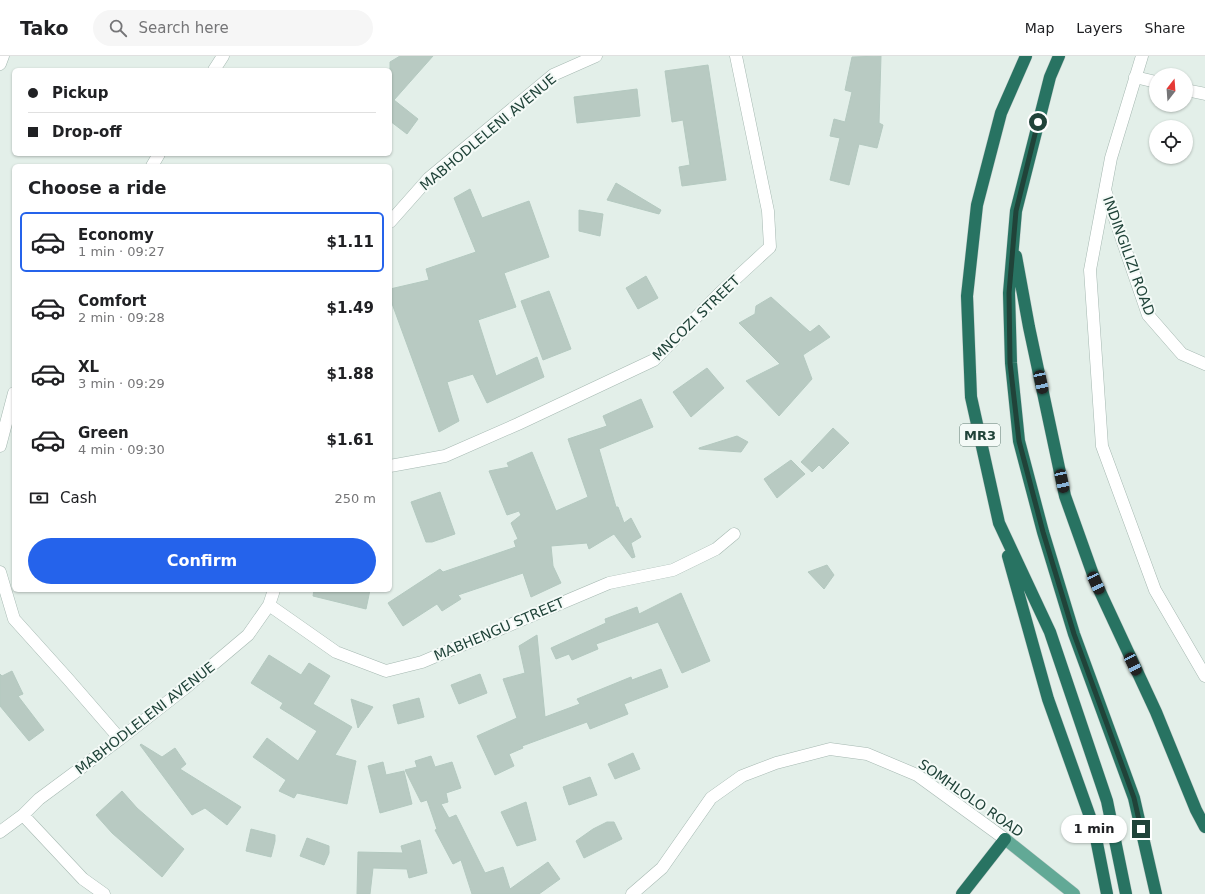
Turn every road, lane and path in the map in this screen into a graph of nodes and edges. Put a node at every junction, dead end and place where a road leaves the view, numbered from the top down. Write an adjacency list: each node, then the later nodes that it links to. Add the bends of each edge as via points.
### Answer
1 (3, 56): 8 (street)
2 (223, 56): 9 (street)
3 (596, 56): 15 (street, MABHODLELENI AVENUE, via 554,75 429,178)
4 (736, 56): 20 (street, MNCOZI STREET, via 768,212 770,246 654,360 445,456)
5 (1026, 56): 21 (highway, MR3, via 1001,113 977,205 967,296 971,397)
6 (1059, 56): 16 (highway, MR3, via 1050,77 1016,211)
7 (1142, 56): 10 (street, INDINGILIZI ROAD)
8 (0, 64)
9 (215, 68)
10 (1135, 76): 11 (street); 14 (street, INDINGILIZI ROAD, via 1111,158)
11 (1149, 80)
12 (1193, 91): 13 (street)
13 (1205, 94)
14 (1105, 190): 17 (street, INDINGILIZI ROAD, via 1148,315 1182,354); 26 (street, via 1090,270 1102,446 1155,590)
15 (392, 220)
16 (1014, 241): 29 (highway, via 1029,327 1065,496 1096,583 1156,712); 38 (highway, MR3, via 1009,293 1010,363 1019,441 1074,634 1134,798)
17 (1205, 364)
18 (12, 400): 19 (street)
19 (0, 446)
20 (392, 466)
21 (998, 523): 36 (highway, via 1048,699 1094,828); 37 (highway, MR3, via 1050,632 1107,801)
22 (734, 534): 25 (street, MABHENGU STREET, via 716,549 673,570 609,584 422,662 386,671 336,652)
23 (0, 572): 27 (street, via 14,619)
24 (273, 592): 25 (street, MABHODLELENI AVENUE)
25 (269, 605): 27 (street, MABHODLELENI AVENUE, via 248,634)
26 (1205, 676)
27 (120, 739): 28 (street, MABHODLELENI AVENUE, via 39,799)
28 (23, 815): 30 (street, MABHODLELENI AVENUE); 32 (street, via 83,879)
29 (1205, 827)
30 (0, 832)
31 (1006, 839): 33 (street, SOMHLOLO ROAD, via 917,775 867,754 830,749 776,763 742,776 711,798 662,868); 34 (highway); 35 (main road, SOMHLOLO ROAD)
32 (104, 894)
33 (632, 894)
34 (962, 894)
35 (1074, 894)
36 (1107, 894)
37 (1126, 894)
38 (1156, 894)

